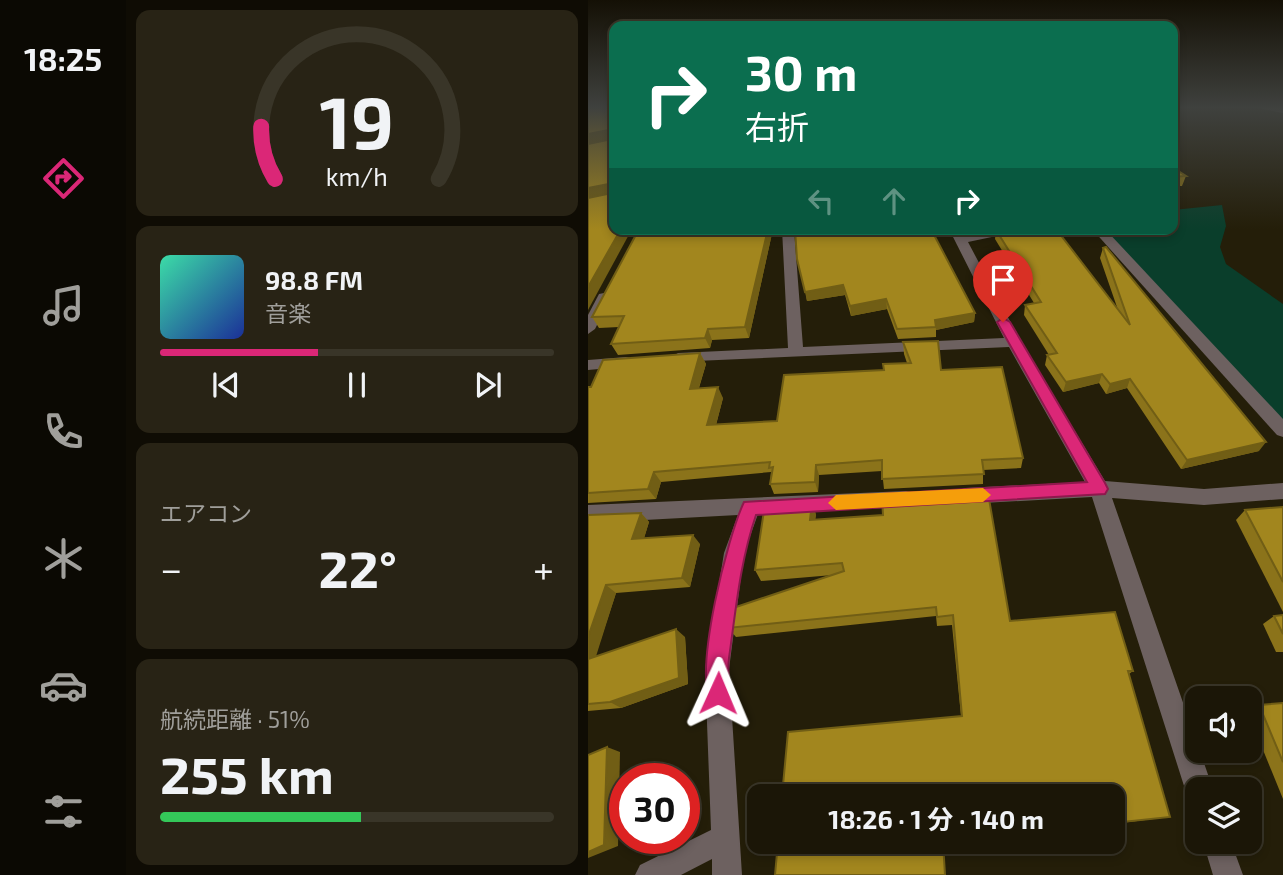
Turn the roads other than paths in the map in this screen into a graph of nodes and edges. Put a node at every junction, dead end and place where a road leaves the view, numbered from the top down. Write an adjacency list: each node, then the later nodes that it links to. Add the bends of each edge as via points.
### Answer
1 (788, 235): 7 (street)
2 (959, 235): 6 (street)
3 (1104, 235): 9 (street)
4 (611, 284): 5 (street)
5 (588, 328)
6 (1014, 342): 7 (street); 10 (street)
7 (796, 351): 8 (street)
8 (588, 365)
9 (1283, 430)
10 (1099, 489): 11 (street, via 1204,497); 12 (street); 14 (street)
11 (1283, 491)
12 (750, 508): 13 (street); 15 (street, via 734,553 717,669)
13 (588, 514)
14 (1195, 777)
15 (724, 838): 17 (street); 18 (street)
16 (1221, 854): 19 (street)
17 (650, 875)
18 (727, 875)
19 (1228, 875)

